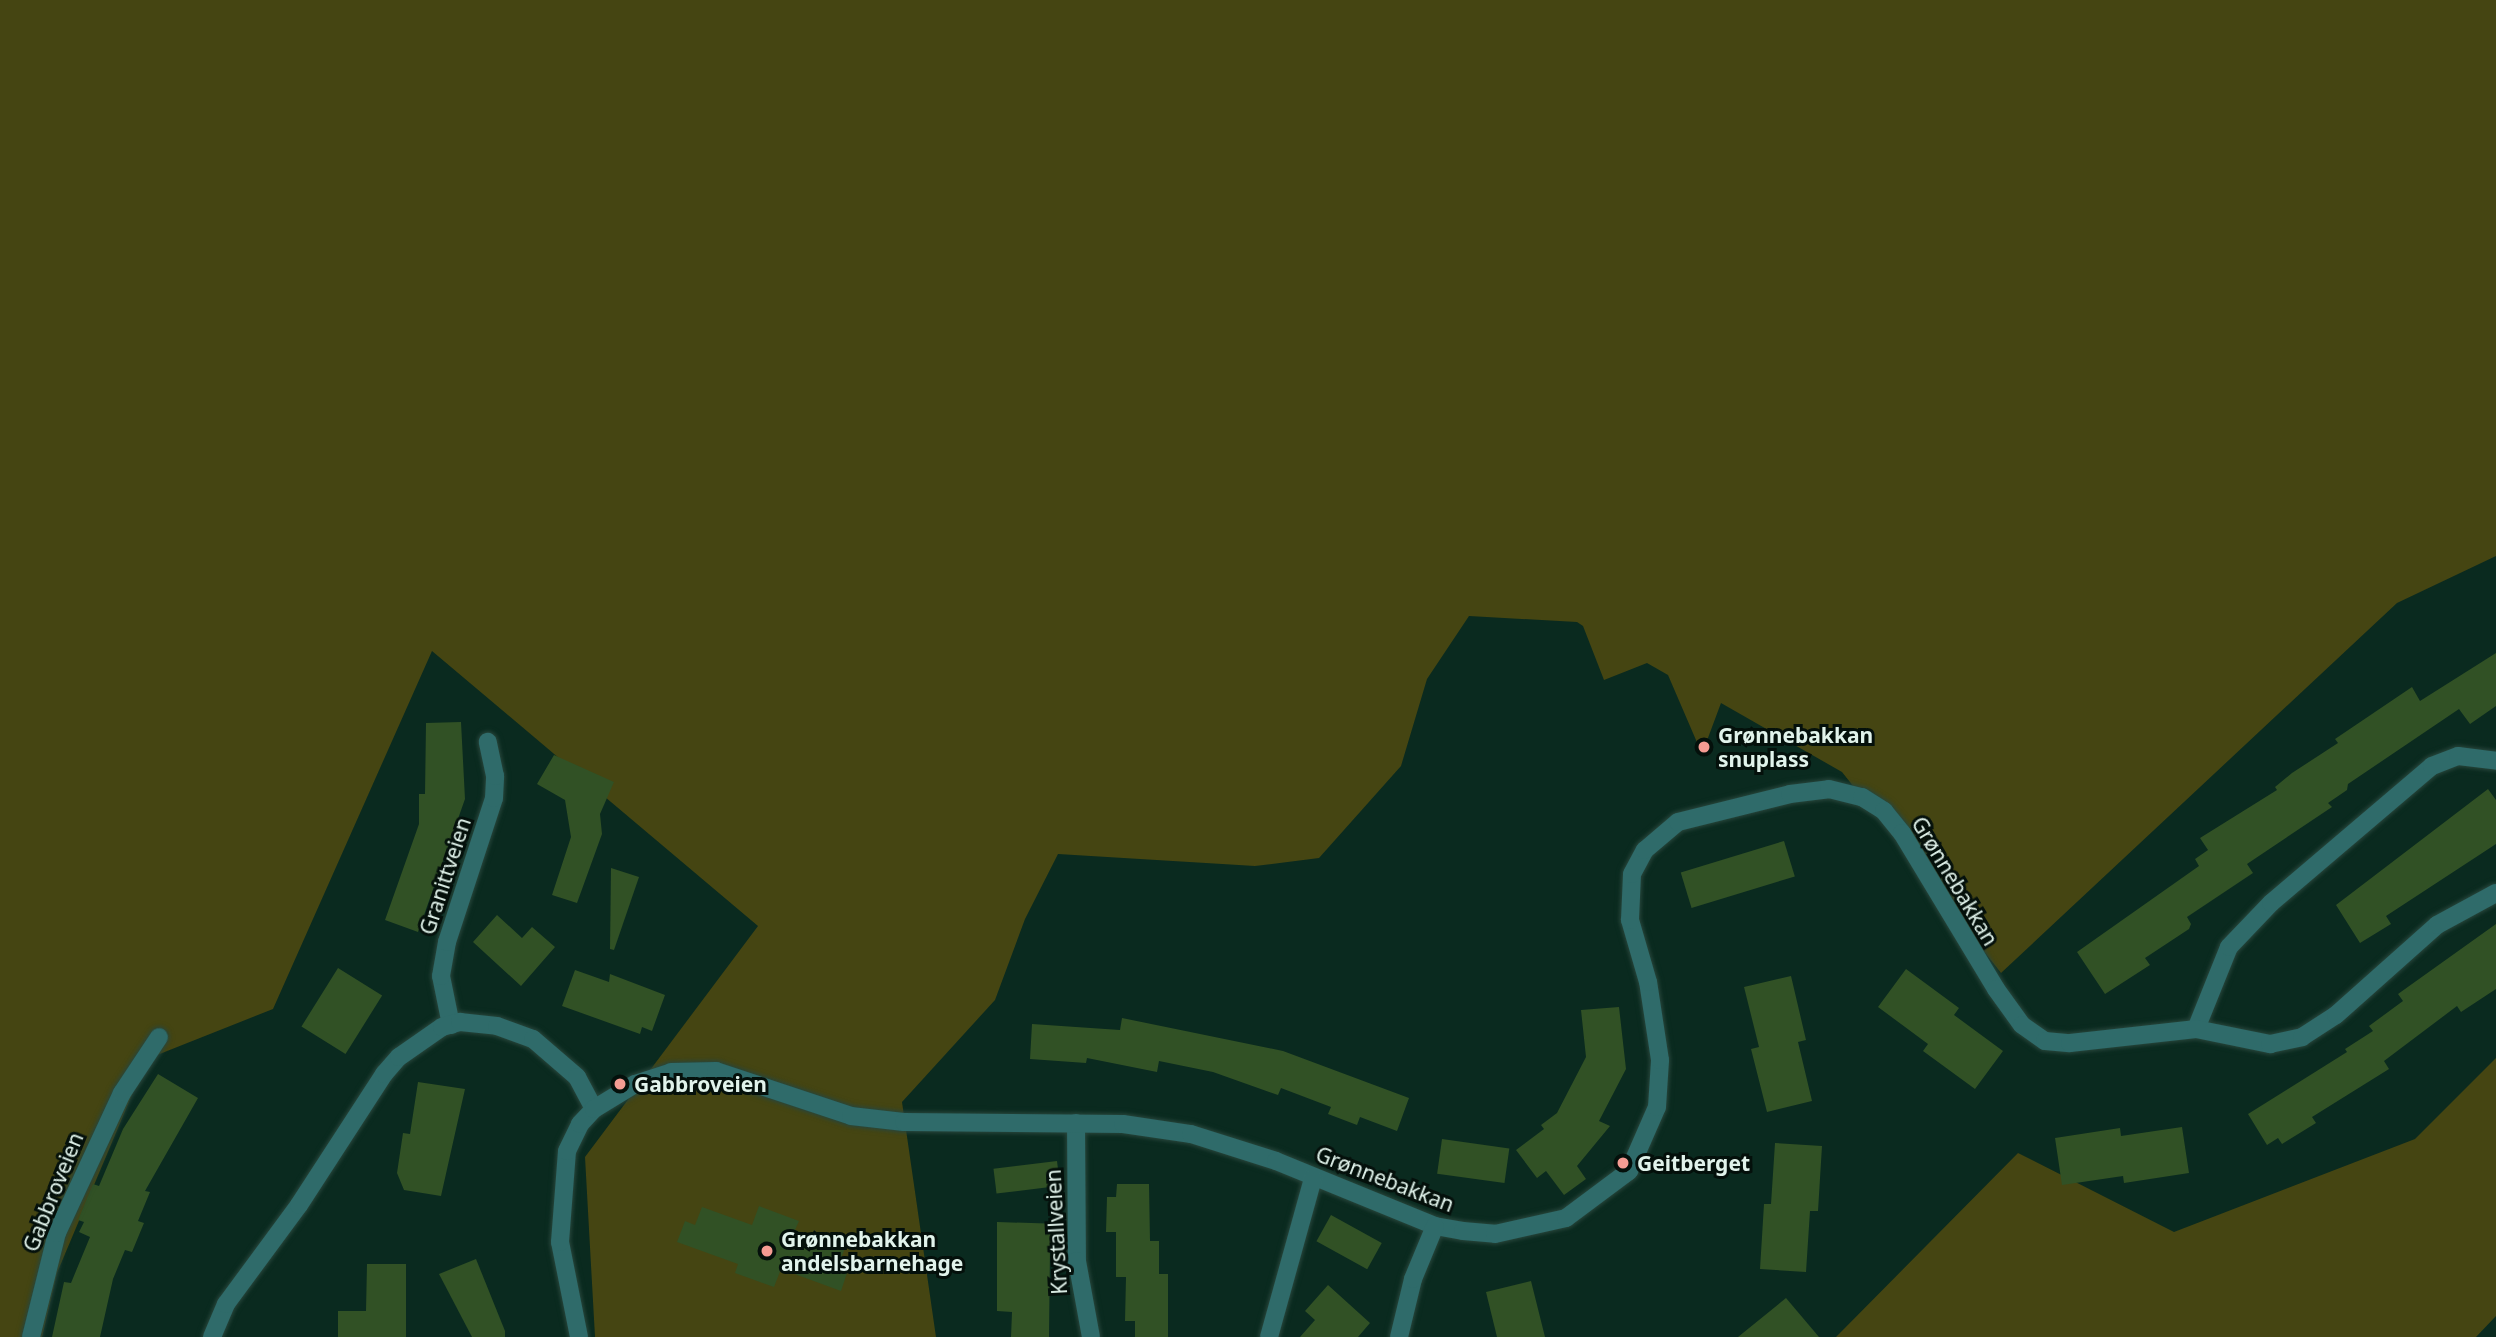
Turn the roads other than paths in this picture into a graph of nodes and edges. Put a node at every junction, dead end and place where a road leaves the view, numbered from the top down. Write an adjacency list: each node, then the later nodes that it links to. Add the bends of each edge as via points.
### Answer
1 (488, 742): 4 (street, Granittveien, via 494,798 447,942 442,976)
2 (2496, 761): 5 (street, via 2458,756 2432,766 2271,903 2229,947)
3 (2496, 893): 5 (street, Grønnebakkan, via 2437,925 2336,1015 2302,1037 2270,1044)
4 (451, 1025): 7 (street, via 497,1026 533,1039 577,1077); 12 (street, via 418,1042 384,1074 299,1205 233,1293)
5 (2196, 1029): 10 (street, Grønnebakkan, via 2070,1043 2045,1041 2022,1025 1973,956 1902,833 1884,811 1862,797 1824,789 1678,822 1645,850 1632,874 1629,895 1630,920 1648,982 1660,1060 1657,1107 1629,1171 1566,1219 1494,1234)
6 (159, 1037): 11 (street, Gabbroveien, via 122,1093 57,1233)
7 (594, 1109): 8 (street, Grønnebakkan, via 635,1084 671,1072 716,1071 851,1115 958,1125); 13 (street, Grønnebakkan, via 580,1124 567,1151 560,1205 560,1242)
8 (1076, 1123): 9 (street, Grønnebakkan, via 1191,1134 1231,1144); 14 (street, Krystallveien, via 1077,1261)
9 (1313, 1178): 10 (street, Grønnebakkan); 15 (street)
10 (1435, 1227): 16 (street, via 1413,1279)
11 (30, 1337)
12 (212, 1337)
13 (579, 1337)
14 (1091, 1337)
15 (1269, 1337)
16 (1399, 1337)

